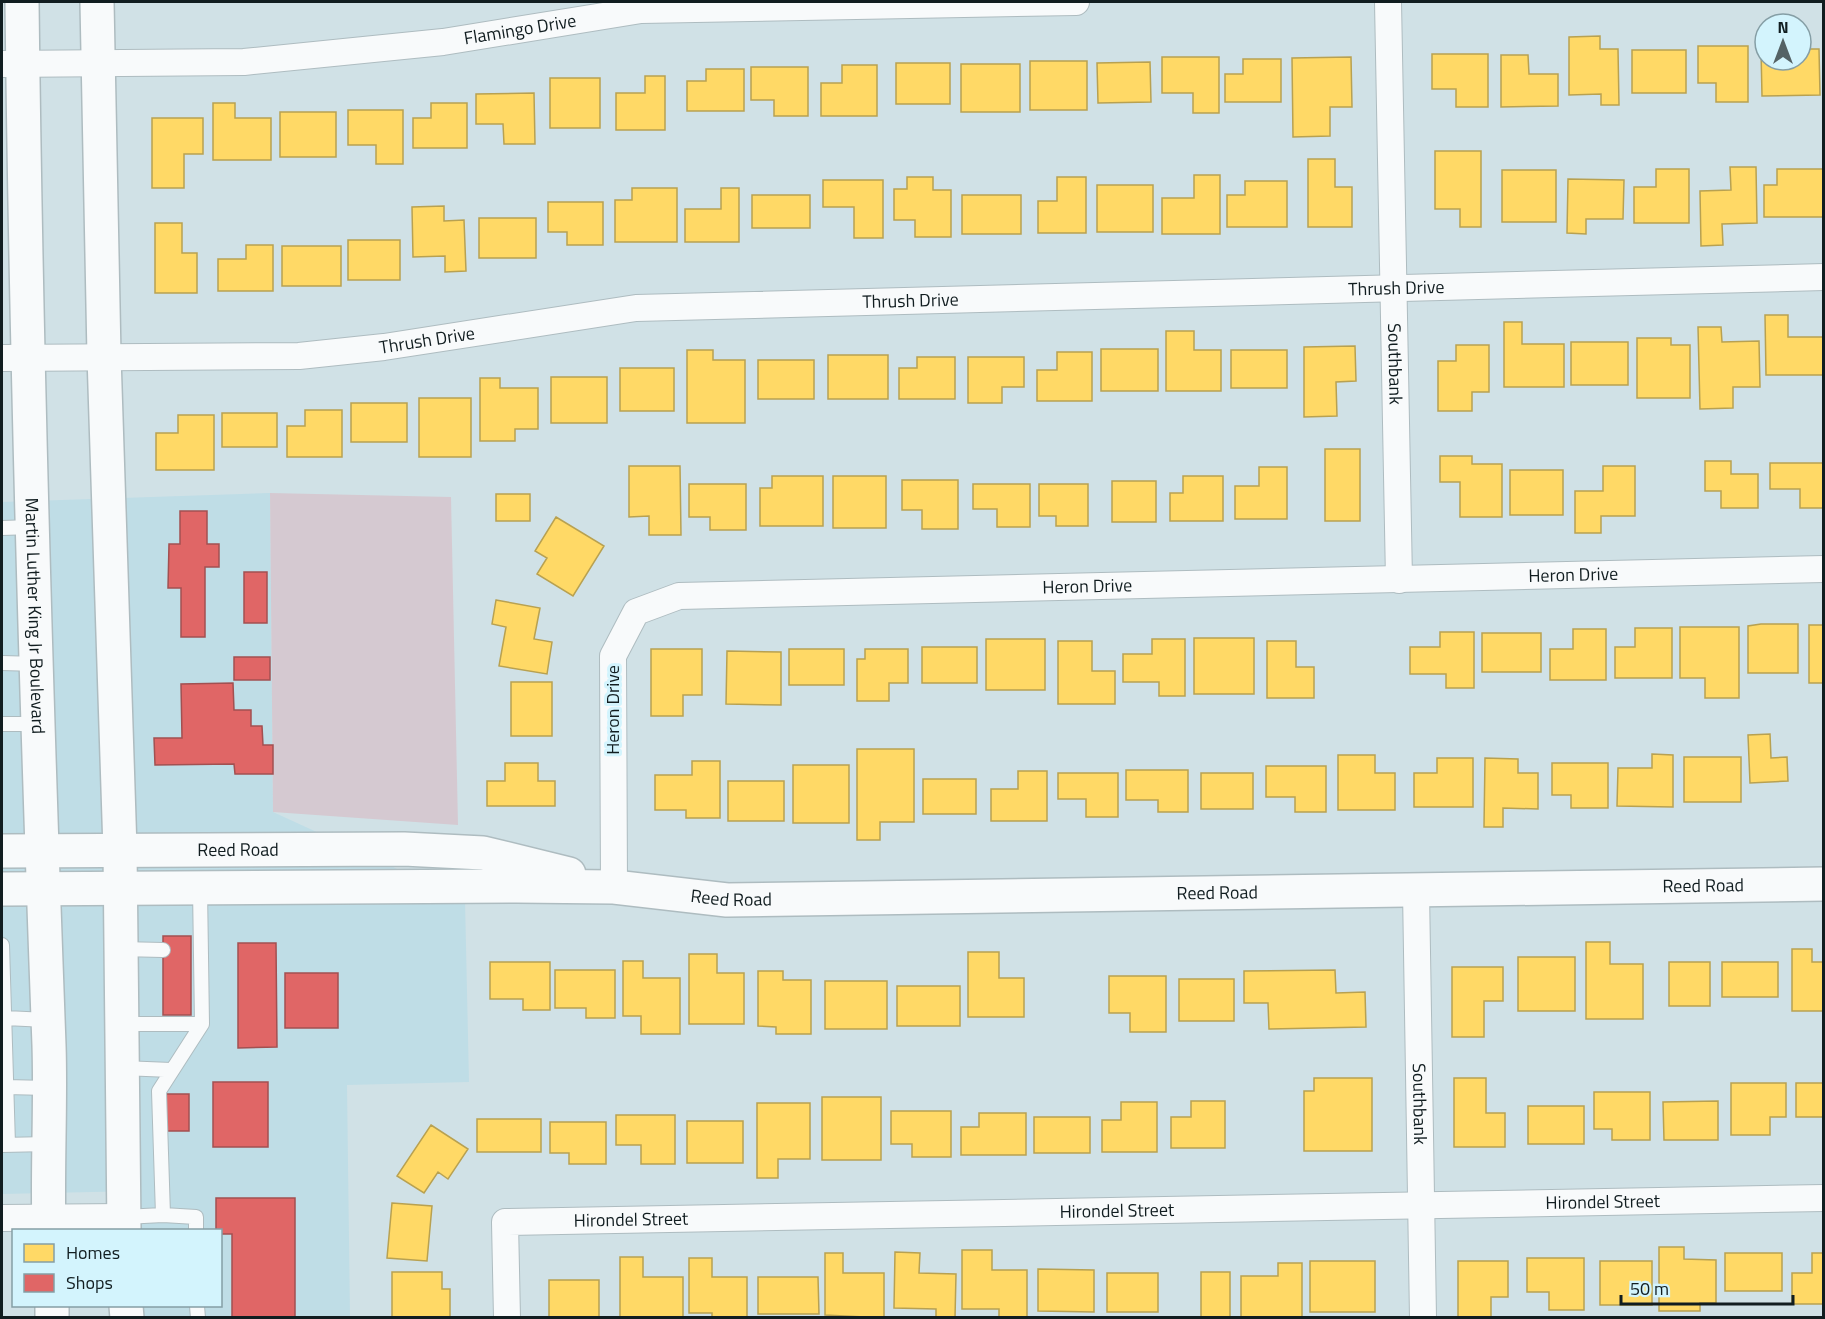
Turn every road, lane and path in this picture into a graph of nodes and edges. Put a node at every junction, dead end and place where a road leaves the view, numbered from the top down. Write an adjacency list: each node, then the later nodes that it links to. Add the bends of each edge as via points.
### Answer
1 (22, 2): 5 (main road, Martin Luther King Jr Boulevard)
2 (98, 2): 6 (main road)
3 (1076, 2): 6 (street, Flamingo Drive, via 640,10 443,42 244,63)
4 (1388, 2): 8 (street, Southbank)
5 (12, 63): 6 (street, Flamingo Drive); 10 (main road, Martin Luther King Jr Boulevard)
6 (100, 64): 9 (main road)
7 (1824, 277): 8 (street, Thrush Drive)
8 (1394, 288): 9 (street, Thrush Drive, via 636,308 384,347 299,356); 13 (street, Southbank)
9 (104, 357): 10 (street, Thrush Drive); 18 (main road)
10 (14, 358): 11 (main road, Martin Luther King Jr Boulevard)
11 (17, 527): 15 (main road, Martin Luther King Jr Boulevard)
12 (1824, 569): 13 (street, Heron Drive)
13 (1399, 580): 24 (street, Heron Drive, via 679,596 636,612 613,656)
14 (2, 663): 15 (lane)
15 (37, 664): 17 (main road, Martin Luther King Jr Boulevard)
16 (2, 724): 17 (lane)
17 (38, 724): 20 (main road, Martin Luther King Jr Boulevard)
18 (120, 850): 20 (main road, Reed Road); 23 (main road); 24 (main road, Reed Road, via 404,849 483,853)
19 (2, 851): 20 (main road, Reed Road)
20 (42, 851): 25 (main road, Martin Luther King Jr Boulevard)
21 (1824, 884): 27 (main road, Reed Road)
22 (200, 886): 23 (main road, Reed Road); 24 (main road, Reed Road); 34 (lane, via 196,950)
23 (120, 887): 25 (main road, Reed Road); 29 (main road)
24 (614, 887): 27 (main road, Reed Road, via 727,900)
25 (41, 889): 26 (main road, Reed Road); 32 (main road, Martin Luther King Jr Boulevard)
26 (2, 890)
27 (1416, 891): 42 (street, Southbank)
28 (2, 945): 31 (lane)
29 (120, 950): 30 (lane); 33 (main road)
30 (163, 950)
31 (5, 1018): 32 (lane); 37 (lane)
32 (47, 1020): 38 (main road, Martin Luther King Jr Boulevard)
33 (121, 1024): 34 (lane); 35 (main road)
34 (202, 1024): 36 (lane)
35 (122, 1068): 36 (lane); 46 (main road)
36 (171, 1070): 43 (lane, via 159,1091)
37 (6, 1087): 38 (lane); 40 (lane)
38 (48, 1088): 39 (main road, Martin Luther King Jr Boulevard)
39 (48, 1144): 40 (lane); 45 (main road, Martin Luther King Jr Boulevard)
40 (5, 1145)
41 (1824, 1198): 42 (street, Hirondel Street)
42 (1421, 1207): 48 (street, Hirondel Street, via 505,1222); 49 (street, Southbank)
43 (163, 1215): 46 (lane); 47 (lane, via 196,1217)
44 (2, 1218): 45 (street)
45 (49, 1224): 46 (street)
46 (124, 1224)
47 (196, 1229)
48 (507, 1317)
49 (1423, 1317)

